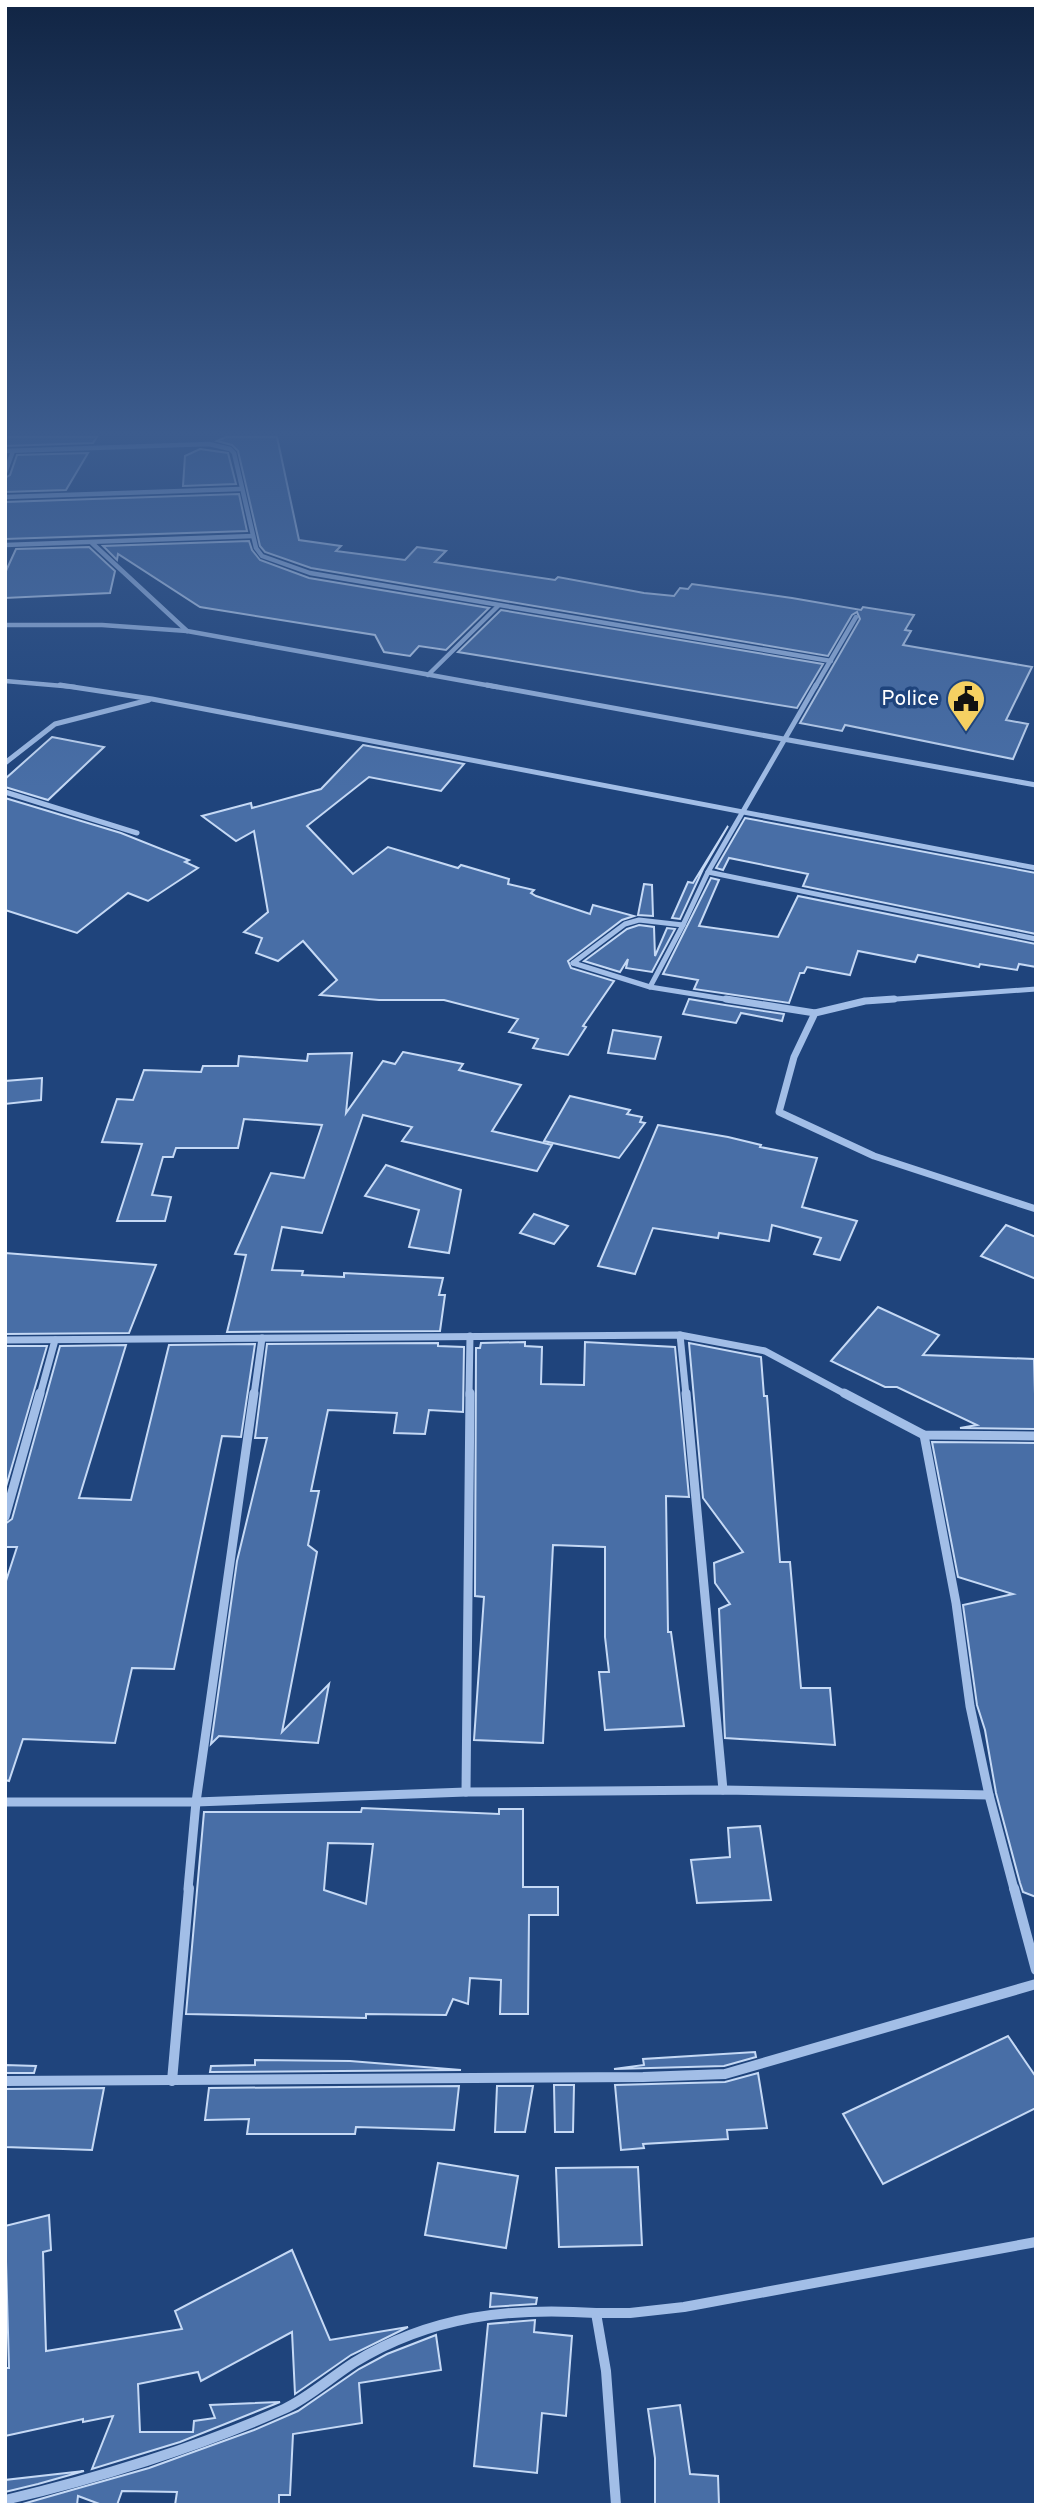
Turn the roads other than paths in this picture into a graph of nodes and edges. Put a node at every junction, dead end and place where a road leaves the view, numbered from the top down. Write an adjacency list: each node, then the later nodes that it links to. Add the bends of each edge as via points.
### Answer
1 (105, 554): 6 (street)
2 (261, 554): 3 (street, via 310,573)
3 (498, 606): 7 (street); 8 (street)
4 (856, 617): 7 (street)
5 (5, 625): 6 (street)
6 (187, 631): 8 (street)
7 (831, 661): 11 (street)
8 (429, 675): 11 (street)
9 (5, 681): 10 (street)
10 (152, 699): 12 (street, via 55,724); 15 (street)
11 (785, 741): 13 (street); 15 (street)
12 (5, 763)
13 (1036, 785)
14 (5, 792): 16 (street)
15 (741, 811): 17 (street); 18 (street)
16 (137, 833)
17 (1036, 868)
18 (708, 872): 19 (street); 20 (street)
19 (683, 925): 21 (street); 21 (street, via 639,920 625,924 573,963)
20 (1036, 939)
21 (650, 987): 23 (street)
22 (1036, 989): 23 (street, via 865,1001)
23 (815, 1013): 24 (street, via 794,1057 779,1112 873,1156)
24 (1036, 1209)
25 (680, 1335): 26 (street); 30 (street, via 765,1351); 33 (street)
26 (470, 1336): 27 (street); 34 (street)
27 (262, 1338): 29 (street); 36 (street)
28 (5, 1340): 29 (street)
29 (55, 1340): 32 (street)
30 (924, 1436): 31 (street); 35 (street)
31 (1036, 1436)
32 (5, 1517)
33 (723, 1790): 34 (street); 35 (street)
34 (466, 1791): 36 (street)
35 (989, 1795): 38 (street)
36 (196, 1801): 37 (street); 41 (street)
37 (5, 1802)
38 (1036, 1970)
39 (1036, 1984): 41 (street, via 725,2074)
40 (5, 2081): 41 (street)
41 (172, 2081)
42 (1036, 2242): 43 (street, via 684,2307)
43 (596, 2313): 44 (street, via 548,2308 464,2316 417,2331 357,2360 288,2407 147,2459); 45 (street, via 606,2371)
44 (5, 2500)
45 (616, 2505)

